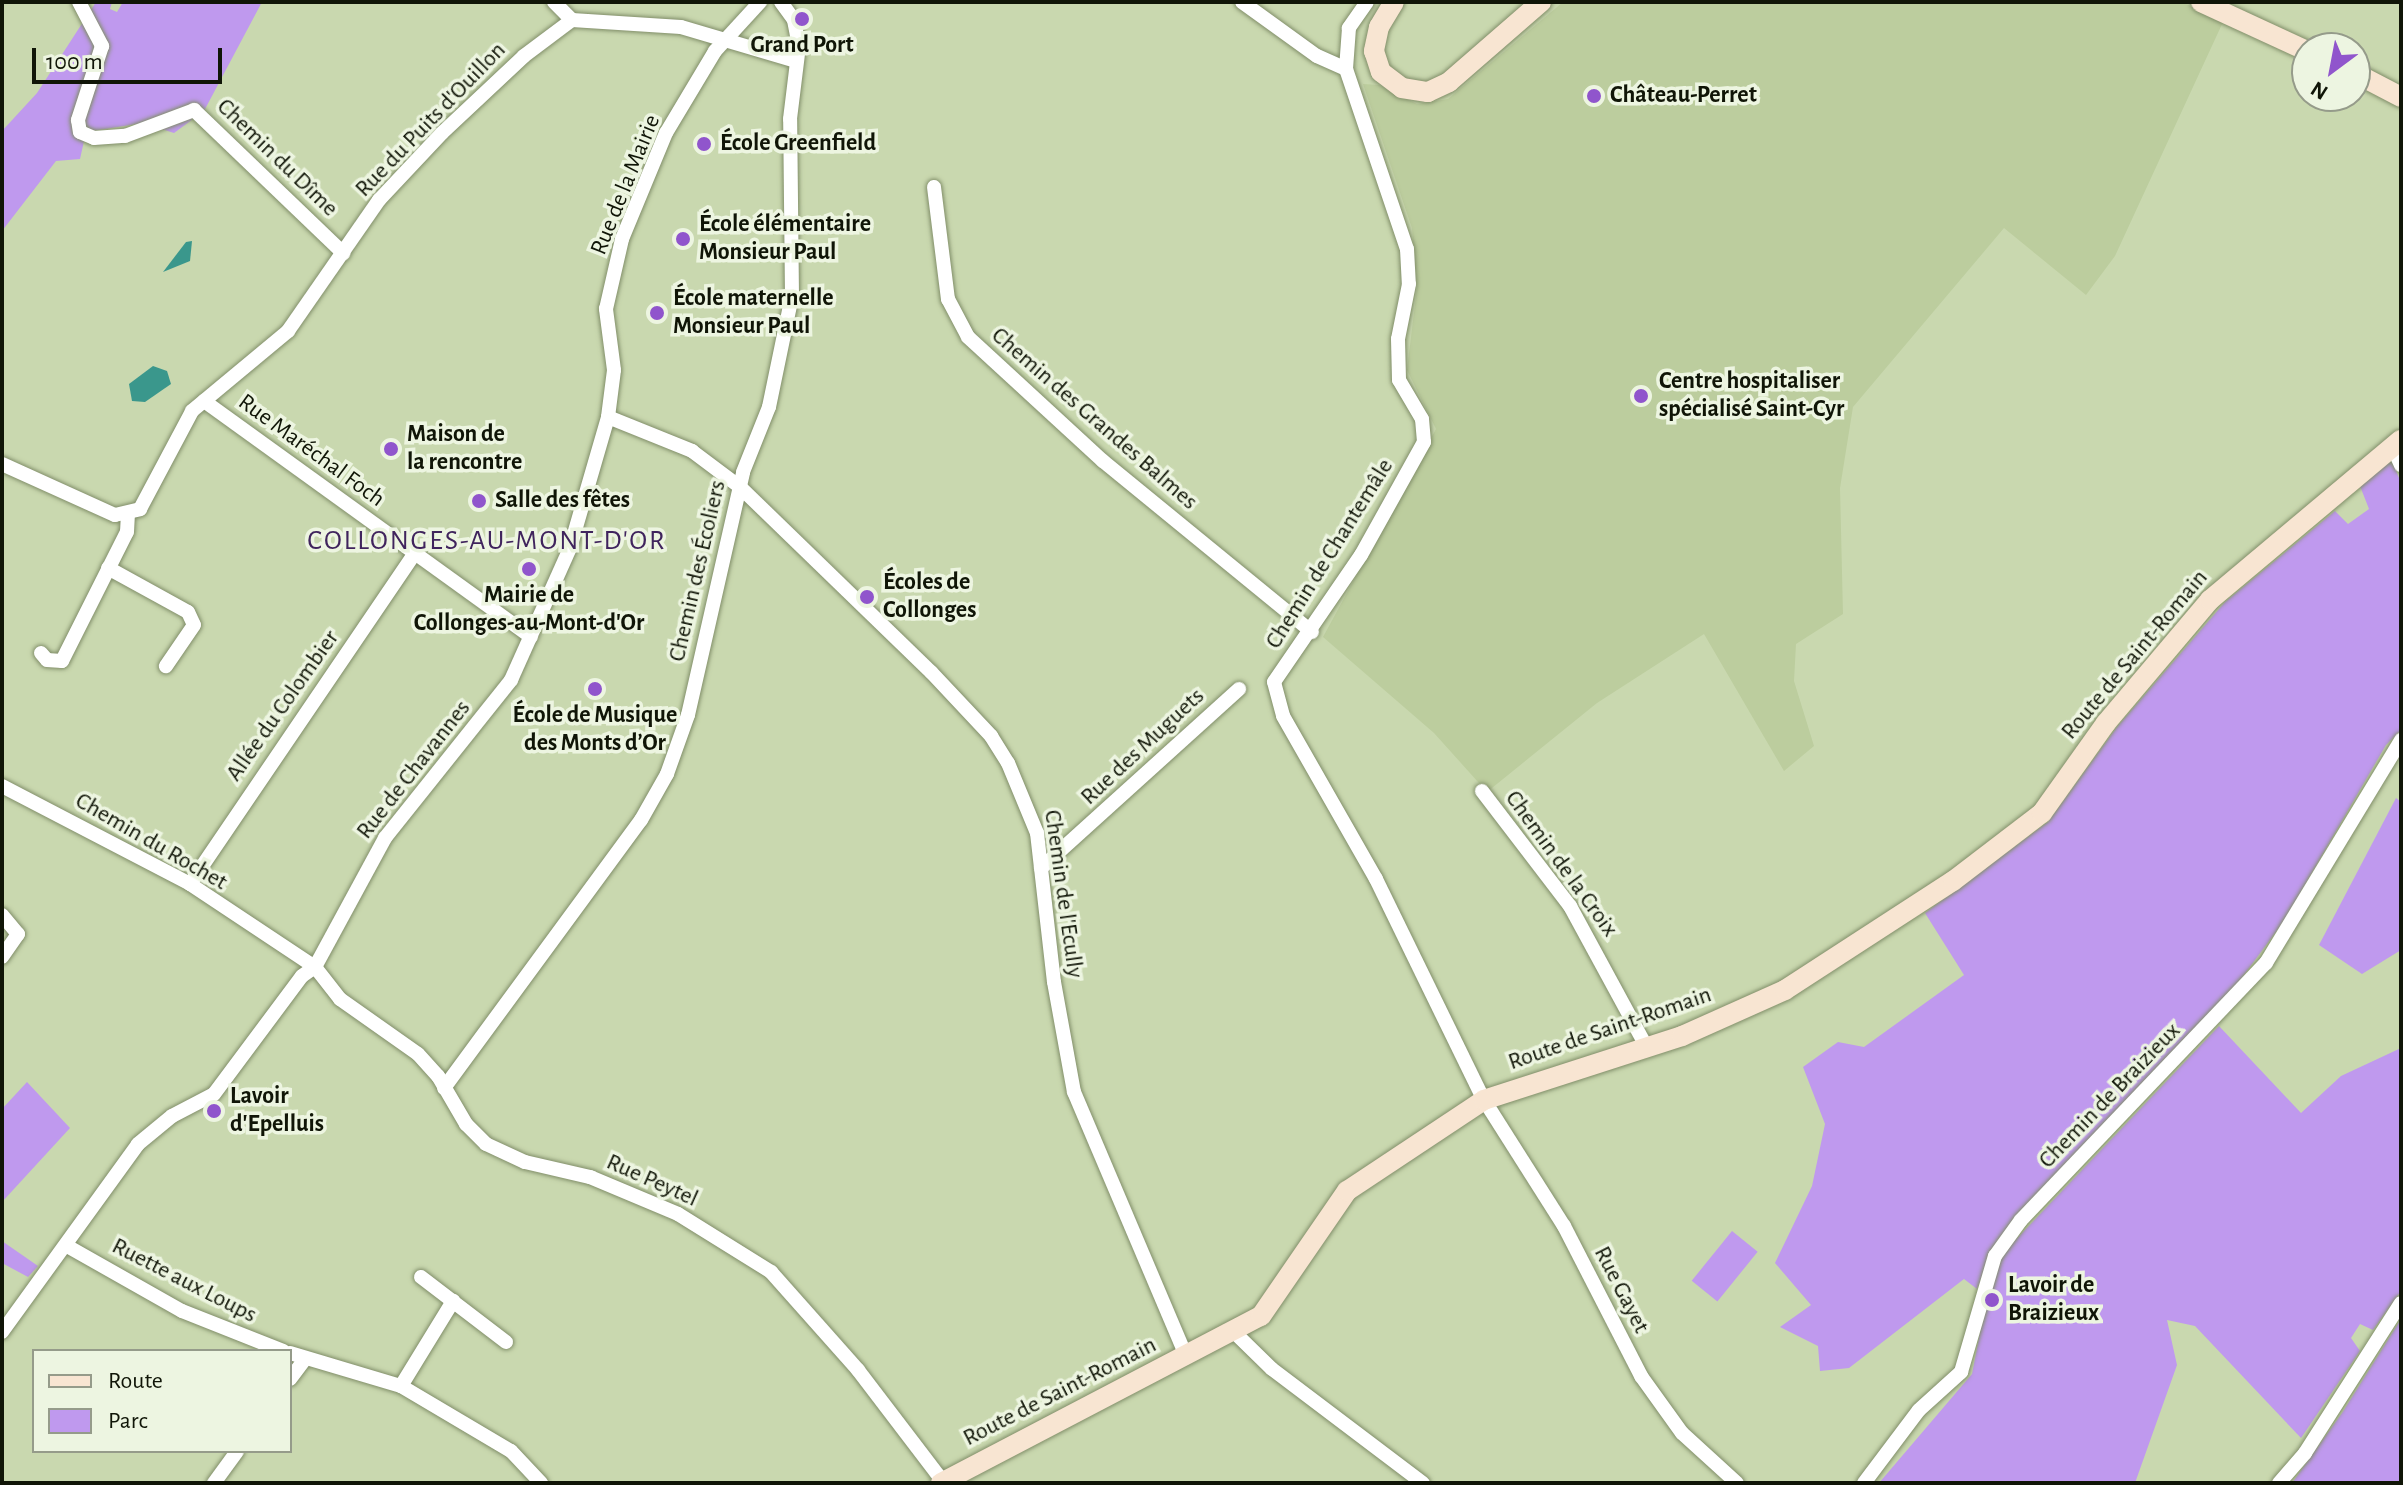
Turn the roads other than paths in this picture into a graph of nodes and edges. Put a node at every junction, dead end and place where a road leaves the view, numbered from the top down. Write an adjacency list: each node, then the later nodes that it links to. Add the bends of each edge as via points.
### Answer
1 (79, 2): 18 (street, Chemin du Dîme, via 102,46 78,120 80,132 94,138 125,136 194,110)
2 (554, 2): 10 (street)
3 (760, 2): 11 (street, Rue de la Mairie)
4 (781, 2): 13 (street, Chemin des Écoliers, via 798,31)
5 (1242, 2): 14 (street, via 1317,56)
6 (1367, 2): 14 (street, Chemin de Chantemâle, via 1349,28)
7 (1394, 2): 8 (main road, via 1379,27 1374,51 1381,72 1402,88 1428,92 1449,82)
8 (1541, 2)
9 (2201, 2): 12 (main road)
10 (572, 20): 11 (street, via 681,27); 18 (street, Rue du Puits d'Ouillon, via 524,56 442,133 379,200)
11 (726, 38): 13 (street); 20 (street, Rue de la Mairie, via 666,133 622,239 606,309 614,370)
12 (2291, 44)
13 (796, 61): 23 (street, Chemin des Écoliers, via 790,119 792,296 769,407)
14 (1346, 69): 27 (street, Chemin de Chantemâle, via 1407,249 1409,284 1398,339 1399,380 1422,419 1424,442)
15 (2371, 81): 16 (main road)
16 (2401, 97)
17 (934, 187): 27 (street, Chemin des Grandes Balmes, via 948,299 968,337 1103,461)
18 (343, 253): 19 (street, Rue du Puits d'Ouillon, via 288,331)
19 (204, 401): 24 (street, Rue du Puits d'Ouillon, via 192,411 150,495); 25 (street, Rue Maréchal Foch)
20 (608, 417): 23 (street, Chemin de l'Ecully, via 692,451); 28 (street, Rue de la Mairie, via 570,548)
21 (2398, 451): 40 (main road, Route de Saint-Romain, via 2210,600 2106,723 2042,813 1953,881 1785,990)
22 (2, 464): 24 (street, via 103,511)
23 (740, 487): 35 (street, Chemin de l'Ecully, via 991,736 1027,801); 41 (street, Chemin des Écoliers, via 688,715 667,774 641,820)
24 (128, 515): 26 (street, via 127,532)
25 (414, 554): 28 (street, Rue Maréchal Foch); 36 (street, Allée du Colombier)
26 (108, 568): 29 (street, via 62,661 47,660); 30 (street, via 188,612 194,625)
27 (1312, 632): 42 (street, Chemin de Chantemâle, via 1274,682 1283,716 1376,879)
28 (531, 637): 39 (street, Rue de Chavannes, via 511,680 385,838)
29 (41, 653)
30 (166, 666)
31 (1239, 689): 35 (street, Rue des Muguets)
32 (2401, 740): 62 (street, Chemin de Braizieux, via 2266,963 2021,1220 1995,1256 1961,1372 1919,1410)
33 (2, 786): 36 (street, Chemin du Rochet)
34 (1482, 791): 40 (street, Chemin de la Croix, via 1570,906)
35 (1041, 868): 52 (street, Chemin de l'Ecully, via 1074,1092)
36 (190, 884): 39 (street, Chemin du Rochet)
37 (2, 915): 38 (street, via 18,934)
38 (2, 957)
39 (315, 967): 41 (street, Rue Peytel, via 340,999 418,1054); 43 (street, Rue de Chavannes, via 302,976 214,1094 172,1116 138,1144)
40 (1647, 1048): 42 (main road, Route de Saint-Romain)
41 (444, 1088): 59 (street, Rue Peytel, via 486,1144 525,1162 590,1177 643,1199 752,1257 858,1370)
42 (1484, 1100): 47 (main road, Route de Saint-Romain, via 1347,1191 1261,1316); 61 (street, Rue Gayet, via 1564,1226 1641,1376 1682,1433)
43 (67, 1246): 48 (street, Rue de Chavannes); 50 (street, Ruette aux Loups, via 182,1311)
44 (421, 1277): 45 (street)
45 (453, 1301): 49 (street); 55 (street)
46 (2401, 1303): 63 (street, via 2329,1418)
47 (1233, 1331): 52 (main road, Route de Saint-Romain); 60 (street, via 1272,1369)
48 (2, 1332)
49 (506, 1342)
50 (278, 1349)
51 (292, 1354): 53 (street)
52 (1186, 1356): 59 (main road, Route de Saint-Romain)
53 (305, 1359): 54 (street); 55 (street)
54 (292, 1376)
55 (401, 1386): 58 (street, via 511,1451)
56 (236, 1453): 57 (street)
57 (214, 1483)
58 (541, 1483)
59 (943, 1483)
60 (1423, 1483)
61 (1737, 1483)
62 (1864, 1483)
63 (2279, 1483)

